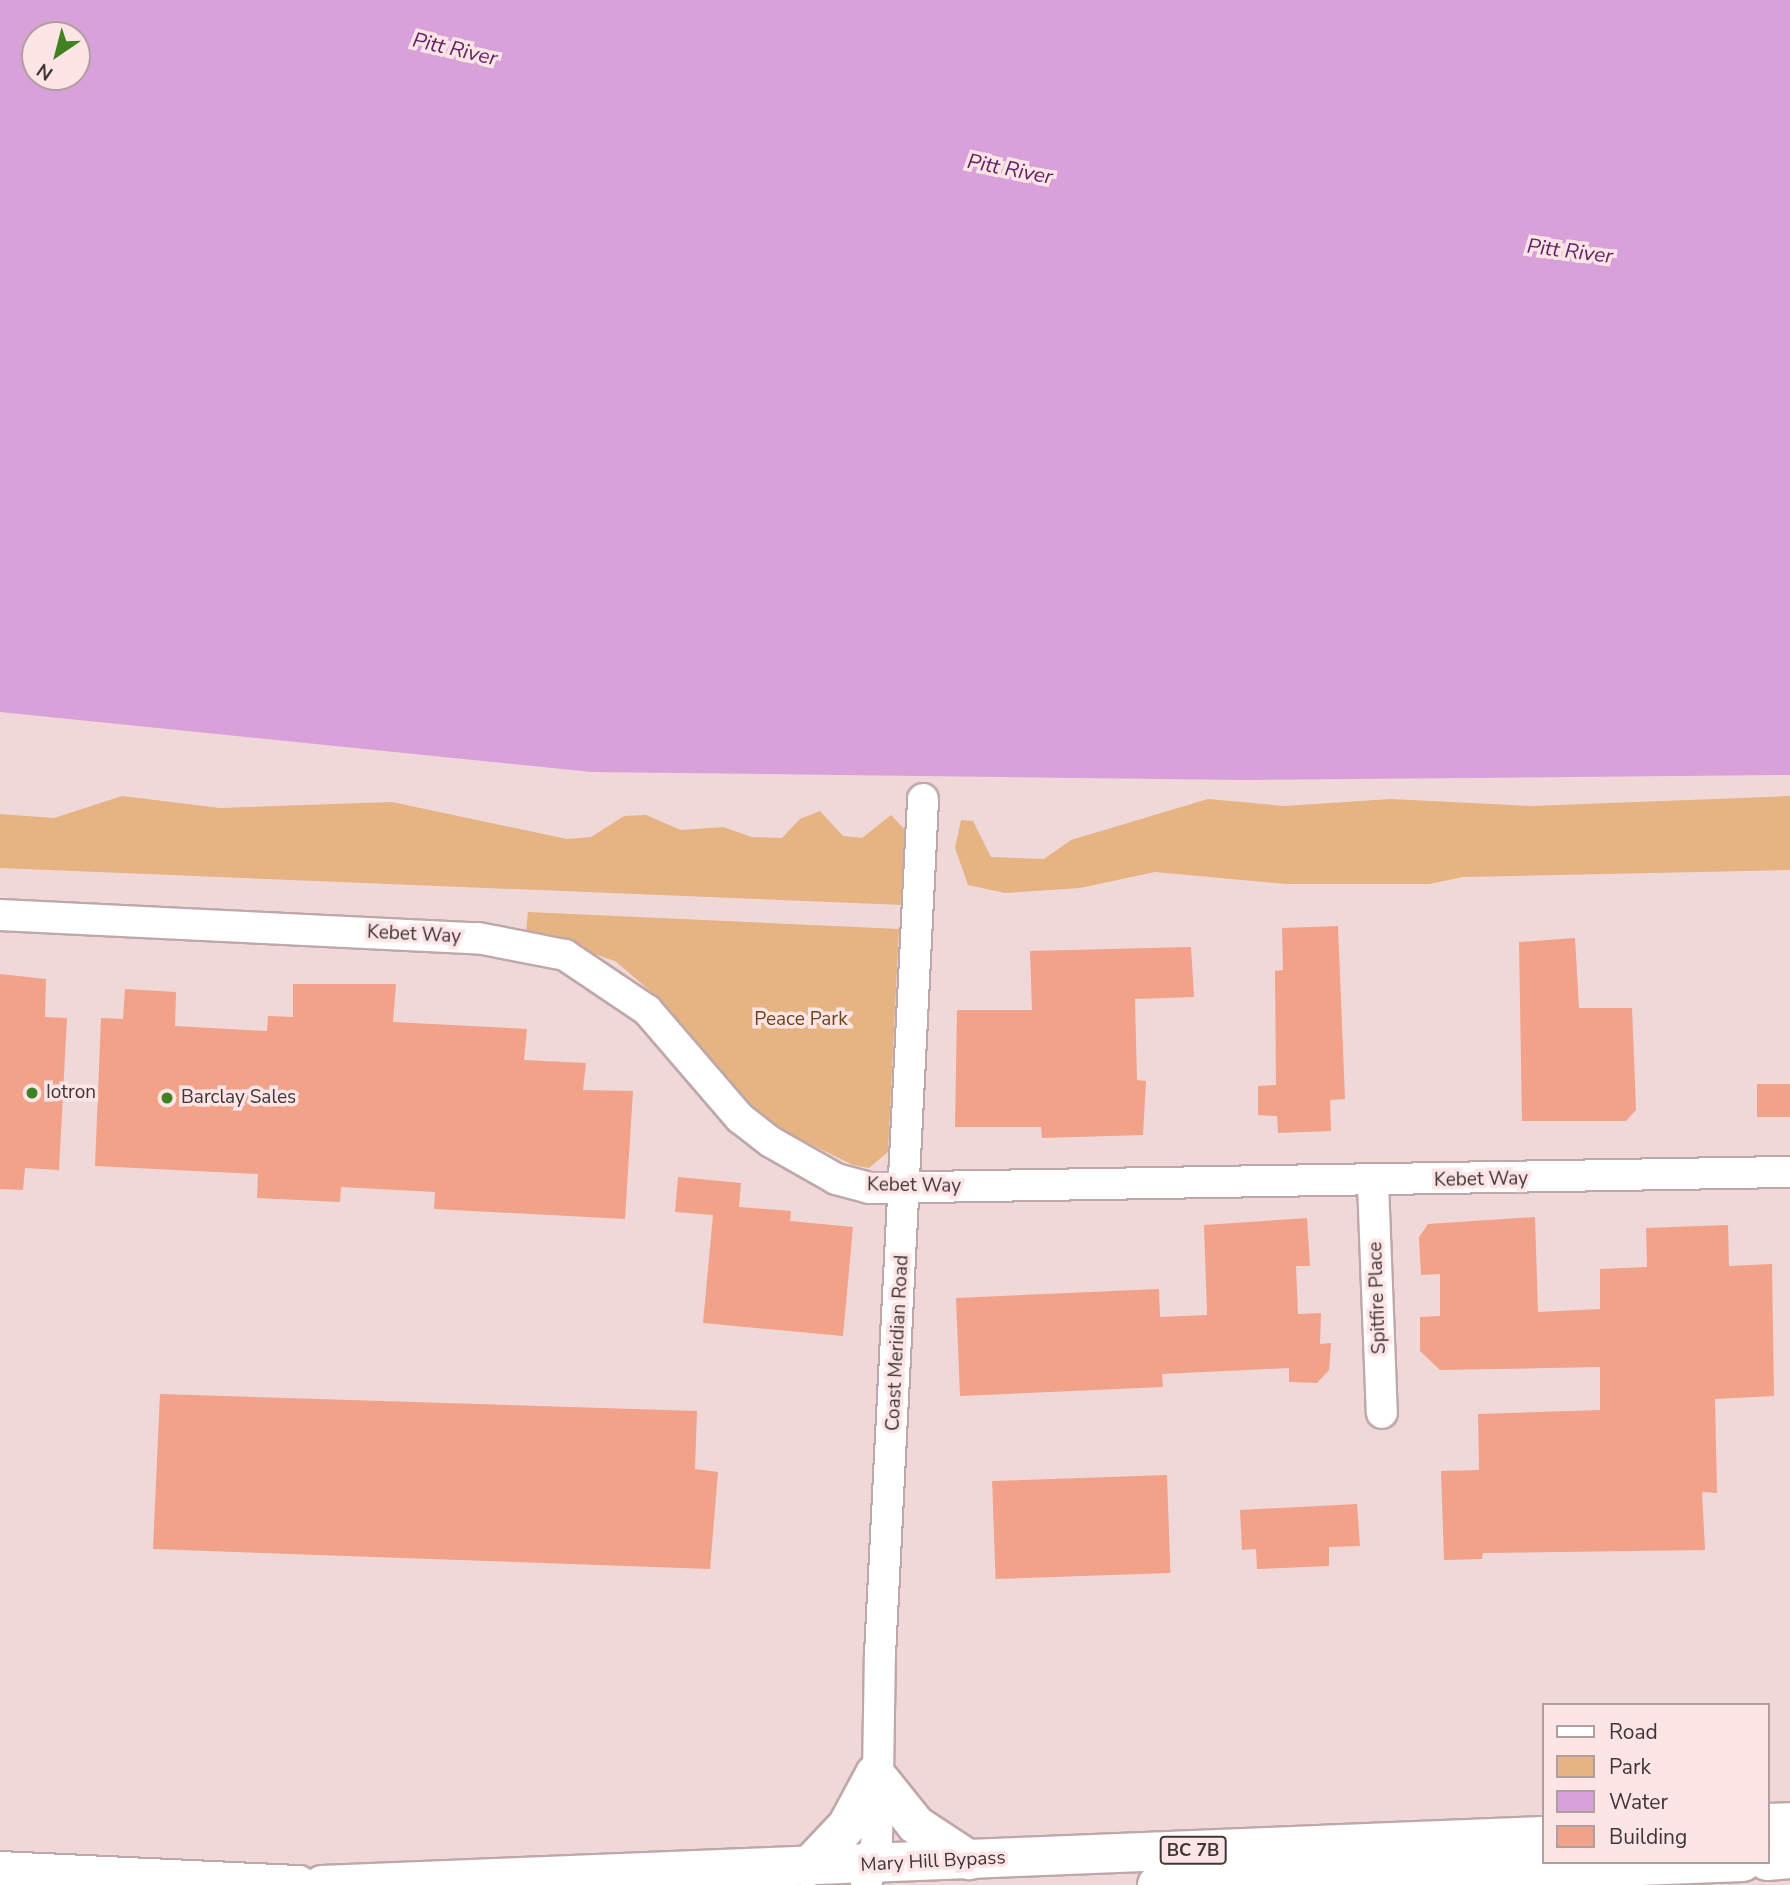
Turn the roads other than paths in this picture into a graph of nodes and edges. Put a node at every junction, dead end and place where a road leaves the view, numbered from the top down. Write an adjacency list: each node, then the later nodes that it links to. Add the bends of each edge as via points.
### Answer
1 (923, 799): 5 (street, Coast Meridian Road)
2 (0, 915): 5 (street, Kebet Way, via 523,942 565,956 621,987 740,1118 780,1148 836,1179)
3 (1790, 1172): 4 (street, Kebet Way)
4 (1373, 1183): 5 (street, Kebet Way); 6 (street, Spitfire Place)
5 (907, 1188): 7 (street, Coast Meridian Road)
6 (1382, 1413)
7 (875, 1774): 12 (highway, via 916,1825); 15 (highway, via 847,1826); 17 (street, Coast Meridian Road)
8 (1790, 1822): 9 (highway)
9 (1769, 1824)
10 (1542, 1836): 12 (highway, Mary Hill Bypass / BC 7B)
11 (1790, 1859): 13 (highway)
12 (969, 1860): 17 (highway, Mary Hill Bypass / BC 7B)
13 (1769, 1861)
14 (1692, 1864): 20 (highway, BC 7B)
15 (808, 1867): 17 (highway, Mary Hill Bypass / BC 7B); 19 (highway, Mary Hill Bypass / BC 7B)
16 (0, 1871): 18 (highway)
17 (871, 1875)
18 (299, 1885)
19 (322, 1885)
20 (1157, 1885)

